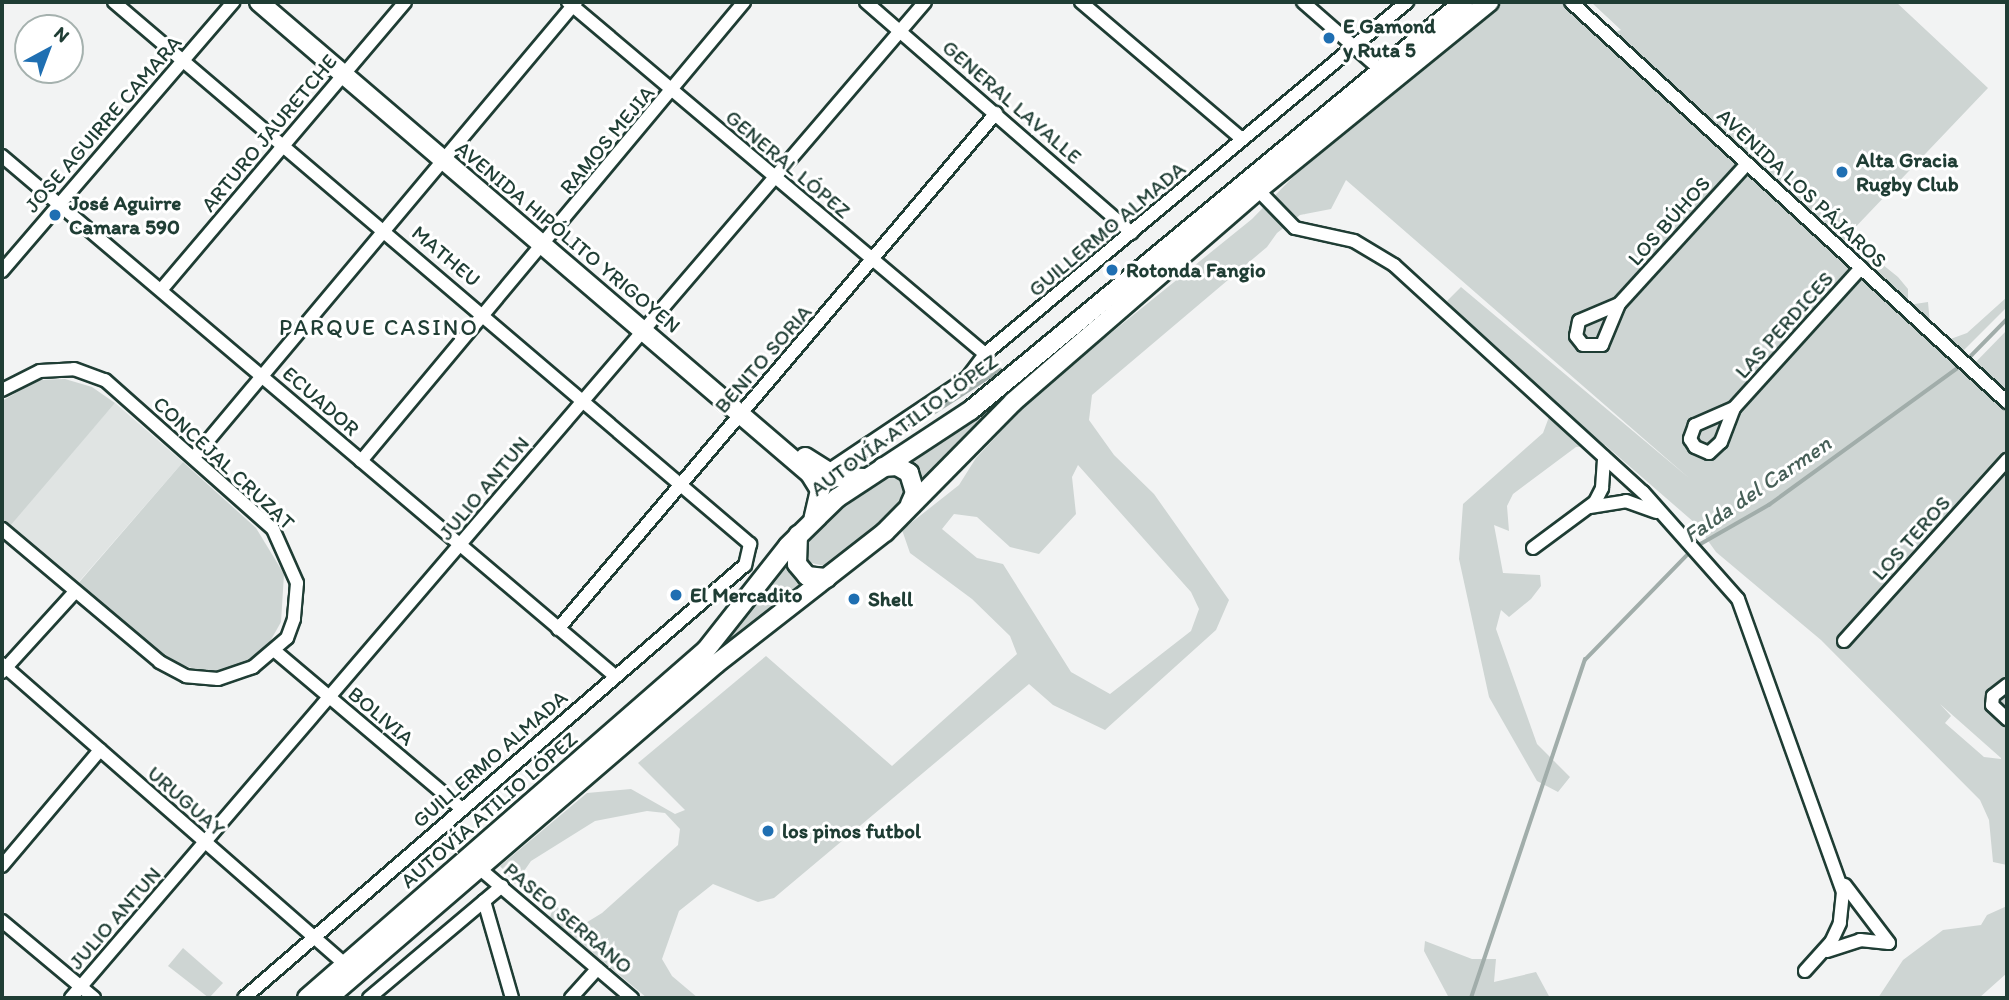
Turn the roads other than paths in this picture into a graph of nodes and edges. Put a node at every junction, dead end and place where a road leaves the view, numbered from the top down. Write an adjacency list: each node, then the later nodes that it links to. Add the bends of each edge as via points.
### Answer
1 (114, 2): 18 (street, MATHEU)
2 (233, 2): 18 (street, JOSE AGUIRRE CAMARA)
3 (259, 2): 20 (main road, AVENIDA HIPÓLITO YRIGOYEN)
4 (274, 2): 20 (main road, AVENIDA HIPÓLITO YRIGOYEN)
5 (405, 2): 20 (street, ARTURO JAURETCHE)
6 (744, 2): 21 (street, RAMOS MEJIA)
7 (866, 2): 16 (street, GENERAL LAVALLE)
8 (925, 2): 16 (street, JULIO ANTUN)
9 (1081, 2): 23 (street)
10 (1303, 2): 17 (street)
11 (1407, 2): 17 (street, GUILLERMO ALMADA)
12 (1464, 2): 19 (main road, AUTOVÍA ATILIO LÓPEZ)
13 (1571, 2): 27 (street, AVENIDA LOS PÁJAROS)
14 (572, 3): 21 (street, GENERAL LÓPEZ); 26 (street)
15 (1486, 3): 29 (main road, AUTOVÍA ATILIO LÓPEZ)
16 (900, 31): 22 (street, GENERAL LAVALLE); 28 (street, JULIO ANTUN)
17 (1354, 46): 19 (street); 23 (street, GUILLERMO ALMADA)
18 (183, 60): 24 (street, MATHEU); 30 (street, JOSE AGUIRRE CAMARA)
19 (1381, 70): 52 (main road, AUTOVÍA ATILIO LÓPEZ, via 971,410)
20 (347, 71): 24 (street, ARTURO JAURETCHE); 26 (main road, AVENIDA HIPÓLITO YRIGOYEN)
21 (673, 92): 28 (street, GENERAL LÓPEZ); 33 (street, RAMOS MEJIA)
22 (996, 113): 32 (street, GENERAL LAVALLE); 34 (street, BENITO SORIA)
23 (1242, 139): 32 (street, GUILLERMO ALMADA)
24 (283, 146): 31 (street, MATHEU); 37 (street, ARTURO JAURETCHE)
25 (2, 156): 30 (street, ECUADOR)
26 (445, 157): 31 (street); 33 (main road, AVENIDA HIPÓLITO YRIGOYEN)
27 (1747, 164): 35 (street, AVENIDA LOS PÁJAROS); 38 (street, LOS BÚHOS)
28 (774, 176): 34 (street, GENERAL LÓPEZ); 40 (street, JULIO ANTUN)
29 (1258, 190): 49 (street, via 1295,228 1354,240 1394,265); 56 (main road, AUTOVÍA ATILIO LÓPEZ, via 986,426)
30 (59, 205): 36 (street, JOSE AGUIRRE CAMARA); 37 (street, ECUADOR)
31 (385, 230): 39 (street, MATHEU); 42 (street)
32 (1132, 233): 41 (street, GUILLERMO ALMADA)
33 (546, 243): 39 (street, RAMOS MEJIA); 40 (main road, AVENIDA HIPÓLITO YRIGOYEN)
34 (872, 261): 41 (street, GENERAL LÓPEZ); 47 (street, BENITO SORIA)
35 (1861, 268): 45 (street, AVENIDA LOS PÁJAROS); 46 (street, LAS PERDICES)
36 (2, 271)
37 (161, 290): 42 (street, ECUADOR)
38 (1619, 304)
39 (484, 314): 44 (street, MATHEU); 51 (street, RAMOS MEJIA)
40 (646, 328): 44 (street, JULIO ANTUN); 47 (main road, AVENIDA HIPÓLITO YRIGOYEN)
41 (985, 354): 53 (street, GUILLERMO ALMADA, via 961,382)
42 (261, 375): 48 (street); 51 (street, ECUADOR)
43 (2, 390): 48 (street, CONCEJAL CRUZAT, via 40,371 74,369 105,380)
44 (584, 401): 55 (street, MATHEU); 63 (street, JULIO ANTUN)
45 (2007, 402)
46 (1734, 408)
47 (745, 411): 53 (main road, AVENIDA HIPÓLITO YRIGOYEN); 55 (street, BENITO SORIA); 59 (main road, AVENIDA HIPÓLITO YRIGOYEN, via 817,482 820,498)
48 (195, 456): 69 (street, CONCEJAL CRUZAT, via 285,545 298,598 287,638)
49 (1604, 457): 57 (street, via 1602,488); 58 (street)
50 (2007, 460): 68 (street, LOS TEROS)
51 (361, 461): 63 (street, ECUADOR)
52 (883, 467): 54 (main road, AUTOVÍA ATILIO LÓPEZ); 56 (main road, via 897,466 909,472 915,493)
53 (825, 472): 54 (main road)
54 (864, 478): 59 (main road, AUTOVÍA ATILIO LÓPEZ)
55 (679, 483): 62 (street, MATHEU); 67 (street, BENITO SORIA)
56 (909, 507): 65 (main road, AUTOVÍA ATILIO LÓPEZ)
57 (1589, 508): 58 (street, via 1626,500); 64 (street)
58 (1663, 516): 80 (street, via 1738,599 1749,620)
59 (813, 520): 61 (main road, AUTOVÍA ATILIO LÓPEZ)
60 (2, 529): 66 (street)
61 (798, 535): 65 (main road, via 796,564 807,576); 86 (main road, AUTOVÍA ATILIO LÓPEZ, via 706,650)
62 (750, 544): 71 (street, GUILLERMO ALMADA, via 745,565)
63 (461, 546): 67 (street, ECUADOR); 73 (street, JULIO ANTUN)
64 (1533, 548)
65 (827, 578): 79 (main road, AUTOVÍA ATILIO LÓPEZ, via 716,664)
66 (74, 593): 69 (street, via 160,662 187,676 237,674); 70 (street)
67 (558, 629): 71 (street, ECUADOR)
68 (1844, 641)
69 (275, 652): 73 (street, BOLIVIA)
70 (3, 668): 75 (street, URUGUAY)
71 (615, 676): 76 (street, GUILLERMO ALMADA)
72 (2007, 685): 74 (street, via 1993,696 1992,705)
73 (329, 697): 76 (street, BOLIVIA); 77 (street, JULIO ANTUN)
74 (2007, 719)
75 (100, 751): 77 (street, URUGUAY); 78 (street)
76 (462, 809): 84 (street, GUILLERMO ALMADA)
77 (205, 843): 84 (street, URUGUAY); 89 (street, JULIO ANTUN)
78 (2, 866)
79 (479, 868): 81 (street, PASEO SERRANO); 94 (main road, AUTOVÍA ATILIO LÓPEZ)
80 (1841, 879): 85 (street, via 1840,923); 85 (street, via 1889,943 1848,942)
81 (502, 886): 82 (street); 87 (street, PASEO SERRANO)
82 (484, 901): 95 (street); 96 (street)
83 (2, 921): 89 (street)
84 (316, 938): 86 (street, URUGUAY); 92 (street, GUILLERMO ALMADA)
85 (1816, 958): 88 (street)
86 (346, 965): 93 (main road, AUTOVÍA ATILIO LÓPEZ)
87 (597, 969): 97 (street); 98 (street, PASEO SERRANO)
88 (1805, 971)
89 (81, 988): 90 (street, JULIO ANTUN); 91 (street)
90 (71, 998)
91 (94, 998)
92 (244, 998)
93 (307, 998)
94 (328, 998)
95 (369, 998)
96 (512, 998)
97 (571, 998)
98 (632, 998)

